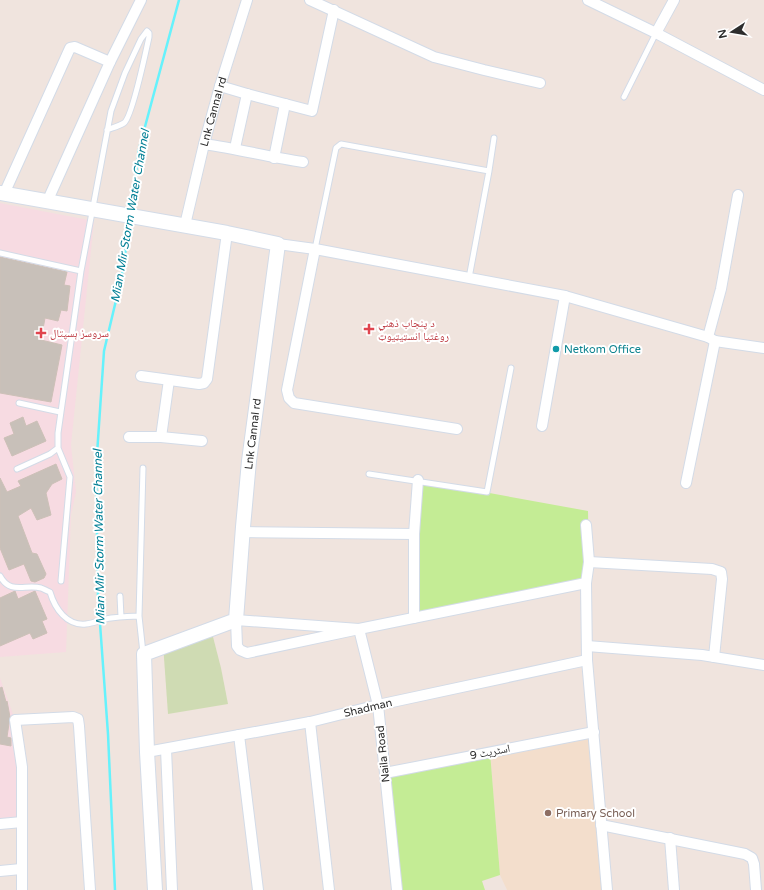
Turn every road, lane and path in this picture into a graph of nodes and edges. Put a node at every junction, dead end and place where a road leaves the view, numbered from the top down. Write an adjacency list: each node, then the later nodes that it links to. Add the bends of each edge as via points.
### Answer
1 (141, 0): 8 (street)
2 (247, 0): 10 (street, Lnk Cannal rd)
3 (310, 0): 6 (street)
4 (588, 0): 7 (street)
5 (674, 0): 7 (street)
6 (334, 10): 9 (street, via 434,57); 14 (street, via 312,112)
7 (656, 33): 11 (street); 13 (lane)
8 (110, 62): 22 (street, via 75,47 70,48); 24 (street)
9 (540, 83)
10 (220, 86): 12 (street); 17 (street, Lnk Cannal rd)
11 (764, 90)
12 (247, 94): 14 (street); 18 (street)
13 (624, 97)
14 (285, 104): 19 (street)
15 (107, 130): 15 (lane, via 116,94 147,31 149,38 129,115 125,122); 25 (lane)
16 (494, 138): 21 (lane)
17 (204, 144): 18 (street); 26 (street, Lnk Cannal rd)
18 (235, 148): 19 (street)
19 (274, 158): 20 (street)
20 (303, 162)
21 (489, 171): 29 (lane, via 341,144 336,148); 32 (lane)
22 (2, 194): 24 (street)
23 (738, 195): 34 (street)
24 (47, 202): 25 (street)
25 (92, 209): 26 (street); 31 (lane)
26 (185, 225): 27 (street)
27 (227, 233): 28 (street); 38 (street, via 207,379 199,384)
28 (278, 244): 29 (street); 53 (street, Lnk Cannal rd)
29 (315, 249): 32 (street); 42 (street, via 287,390 290,398 294,403)
30 (0, 253): 31 (lane)
31 (81, 271): 40 (lane)
32 (469, 278): 33 (street)
33 (564, 296): 34 (street); 41 (street)
34 (711, 339): 35 (street); 51 (street)
35 (764, 348)
36 (511, 368): 50 (lane, via 487,492)
37 (141, 376): 38 (street)
38 (169, 380): 44 (street)
39 (19, 403): 40 (lane)
40 (60, 412): 46 (lane)
41 (542, 426)
42 (457, 429)
43 (129, 437): 44 (street)
44 (161, 437): 45 (street)
45 (202, 441)
46 (58, 448): 48 (lane); 57 (lane, via 70,477)
47 (143, 468): 60 (lane)
48 (17, 469)
49 (369, 474): 50 (lane)
50 (418, 480): 54 (street)
51 (686, 483)
52 (586, 525): 55 (street)
53 (242, 532): 54 (street); 63 (street, Lnk Cannal rd)
54 (414, 534): 62 (street)
55 (589, 562): 58 (street); 67 (street, via 712,569 721,572)
56 (0, 576): 61 (lane, via 3,582 12,588 40,588 50,592 53,602 68,620 76,624)
57 (60, 581)
58 (586, 582): 62 (street); 65 (street)
59 (120, 596): 61 (lane)
60 (139, 616): 61 (lane); 66 (lane)
61 (121, 617)
62 (414, 618): 64 (street)
63 (236, 620): 64 (street); 64 (street, via 237,646 247,653); 66 (street)
64 (359, 629): 70 (street, Naila Road)
65 (587, 646): 67 (street); 68 (street)
66 (144, 654): 75 (street)
67 (714, 657): 69 (street)
68 (587, 660): 70 (street, Shadman); 72 (street)
69 (764, 664)
70 (378, 705): 71 (street, Shadman); 76 (street, Naila Road)
71 (310, 722): 73 (street, Shadman); 88 (street)
72 (594, 732): 76 (street, اسٹریٹ 9); 79 (street)
73 (239, 735): 74 (street, Shadman); 87 (street)
74 (166, 749): 75 (street, Shadman); 86 (street)
75 (147, 752): 85 (street)
76 (385, 773): 89 (street, Naila Road)
77 (22, 822): 78 (street); 81 (street); 84 (street, via 22,767 16,720 73,716 78,719)
78 (0, 824)
79 (601, 825): 80 (street); 90 (street)
80 (670, 838): 91 (street); 92 (street, via 745,854 752,858)
81 (21, 869): 82 (street); 83 (street)
82 (0, 871)
83 (22, 890)
84 (90, 890)
85 (156, 890)
86 (172, 890)
87 (258, 890)
88 (329, 890)
89 (396, 890)
90 (606, 890)
91 (674, 890)
92 (756, 890)

